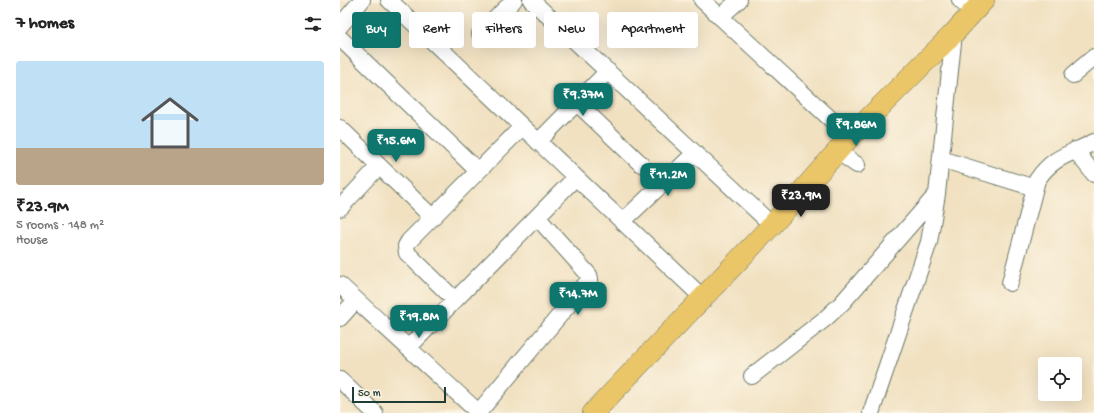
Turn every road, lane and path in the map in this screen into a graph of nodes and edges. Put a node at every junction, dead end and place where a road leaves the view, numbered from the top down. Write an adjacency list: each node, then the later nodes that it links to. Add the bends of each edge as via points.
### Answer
1 (362, 0): 10 (street)
2 (389, 0): 17 (street)
3 (514, 0): 8 (street)
4 (531, 0): 14 (street)
5 (702, 0): 9 (street)
6 (739, 0): 9 (street)
7 (972, 4): 11 (main road)
8 (502, 12)
9 (720, 17): 21 (street)
10 (340, 26)
11 (954, 33): 21 (main road); 24 (street)
12 (340, 38): 28 (street)
13 (1094, 57): 15 (street)
14 (608, 71): 16 (street); 23 (street)
15 (1073, 75)
16 (577, 103): 19 (street); 25 (street)
17 (522, 127): 19 (street); 28 (street)
18 (340, 128): 27 (street)
19 (538, 142): 30 (street)
20 (1094, 142): 22 (street)
21 (844, 144): 26 (street); 37 (main road)
22 (1075, 150): 29 (street); 31 (street, via 1054,161 1044,170)
23 (695, 153): 36 (street); 37 (street)
24 (941, 159): 31 (street); 32 (street)
25 (641, 164)
26 (857, 165)
27 (379, 166): 33 (street); 34 (street)
28 (478, 171): 34 (street)
29 (1094, 174)
30 (575, 178): 35 (street); 36 (street)
31 (1035, 188): 38 (street)
32 (937, 194): 45 (street, via 842,303); 50 (street, via 928,242)
33 (340, 208)
34 (432, 217): 42 (street, via 408,241 407,253)
35 (537, 217): 42 (street); 48 (street, via 590,279)
36 (622, 222): 40 (street)
37 (772, 225): 40 (main road)
38 (1010, 284)
39 (340, 285): 41 (street)
40 (702, 297): 49 (main road)
41 (356, 300): 43 (street); 44 (street)
42 (455, 300): 44 (street)
43 (340, 318)
44 (408, 348): 48 (street)
45 (752, 376)
46 (340, 380): 47 (street)
47 (375, 413)
48 (478, 413)
49 (593, 413)
50 (871, 413)

